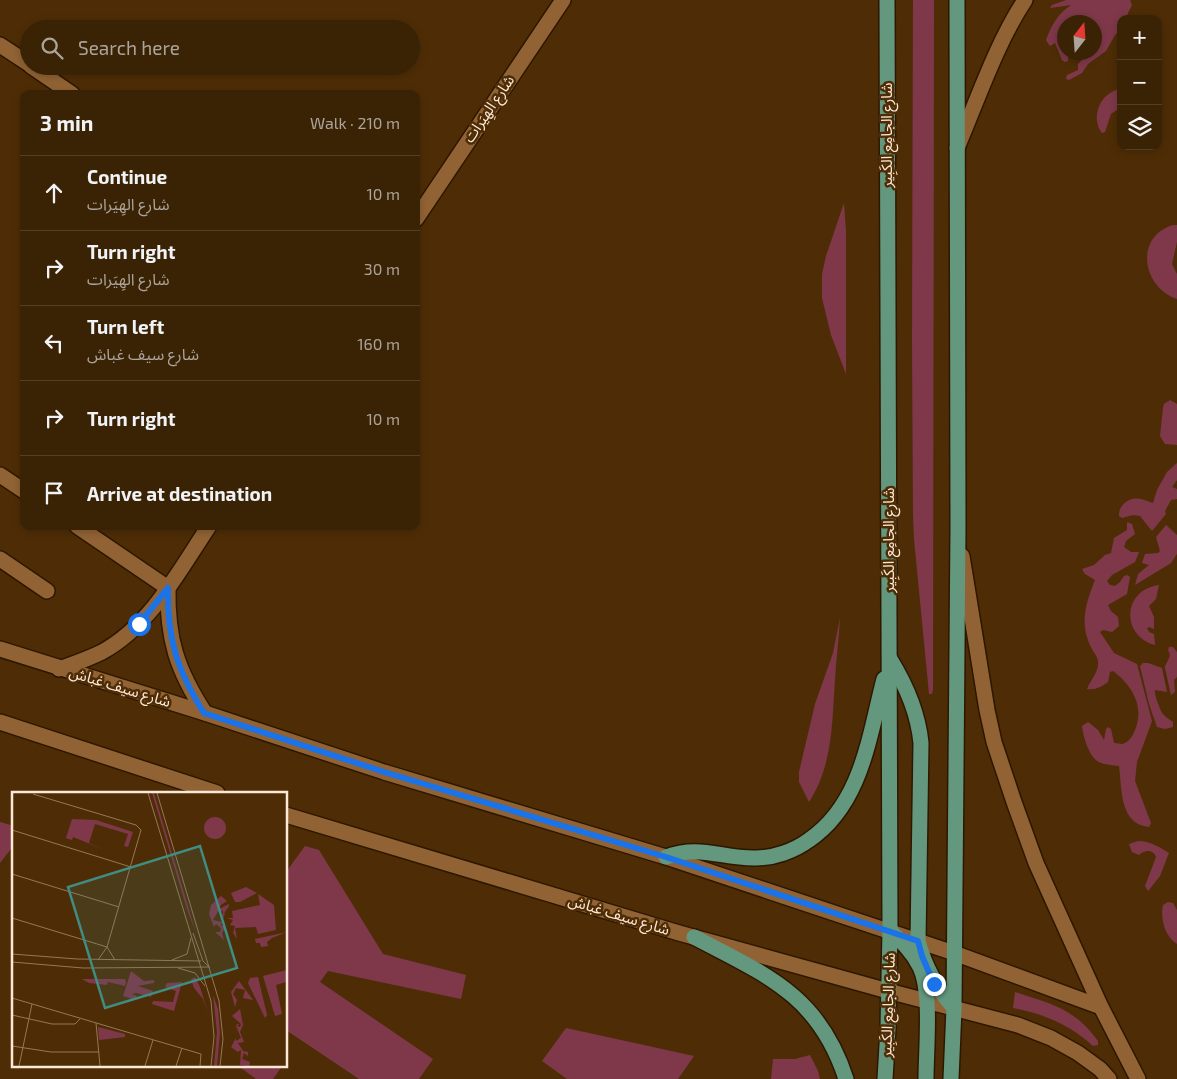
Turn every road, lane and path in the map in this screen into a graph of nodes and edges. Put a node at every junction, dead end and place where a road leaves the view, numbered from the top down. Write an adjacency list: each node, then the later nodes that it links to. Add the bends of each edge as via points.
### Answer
1 (563, 0): 10 (street, شارع الهِيَرات)
2 (887, 0): 20 (main road, شارع الجامِع الكَبِير)
3 (957, 0): 9 (main road)
4 (1024, 0): 9 (street, via 999,49)
5 (0, 45): 6 (street)
6 (20, 58)
7 (44, 75): 8 (street)
8 (66, 90)
9 (957, 150): 13 (main road)
10 (420, 213)
11 (0, 475): 12 (street)
12 (20, 488)
13 (958, 529): 30 (main road); 33 (street, via 994,742 1036,863)
14 (83, 530): 17 (street)
15 (206, 530): 17 (street)
16 (0, 559): 18 (street)
17 (168, 588): 21 (street, via 139,624 121,639 102,652); 22 (street, via 169,625 174,651)
18 (47, 591)
19 (0, 649): 21 (street, شارع سيف غباش)
20 (889, 658): 26 (main road, via 855,783 841,809 816,836 788,852 757,858 701,851); 27 (main road, شارع الجامِع الكَبِير); 29 (main road, via 914,707 921,743)
21 (59, 669): 22 (street, شارع سيف غباش)
22 (204, 713): 26 (street, شارع سيف غباش, via 384,772)
23 (0, 722): 24 (street)
24 (214, 792)
25 (288, 816): 28 (street, شارع سيف غباش)
26 (666, 857): 27 (street, شارع سيف غباش)
27 (890, 932): 29 (street, شارع سيف غباش); 31 (main road, شارع الجامِع الكَبِير); 32 (main road, via 913,954 926,984)
28 (694, 937): 31 (street, شارع سيف غباش); 35 (main road, via 764,974 795,997 819,1022 833,1045)
29 (918, 941): 30 (street, شارع سيف غباش); 34 (main road, via 934,984)
30 (954, 953): 33 (street, شارع سيف غباش); 34 (main road)
31 (888, 991): 32 (street, شارع سيف غباش); 36 (main road, شارع الجامِع الكَبِير)
32 (927, 1001): 34 (street, شارع سيف غباش); 37 (main road)
33 (1101, 1007): 40 (street)
34 (954, 1008): 38 (main road); 39 (street, شارع سيف غباش, via 1018,1025 1051,1038 1089,1061)
35 (846, 1079)
36 (885, 1079)
37 (926, 1079)
38 (951, 1079)
39 (1109, 1079)
40 (1138, 1079)

